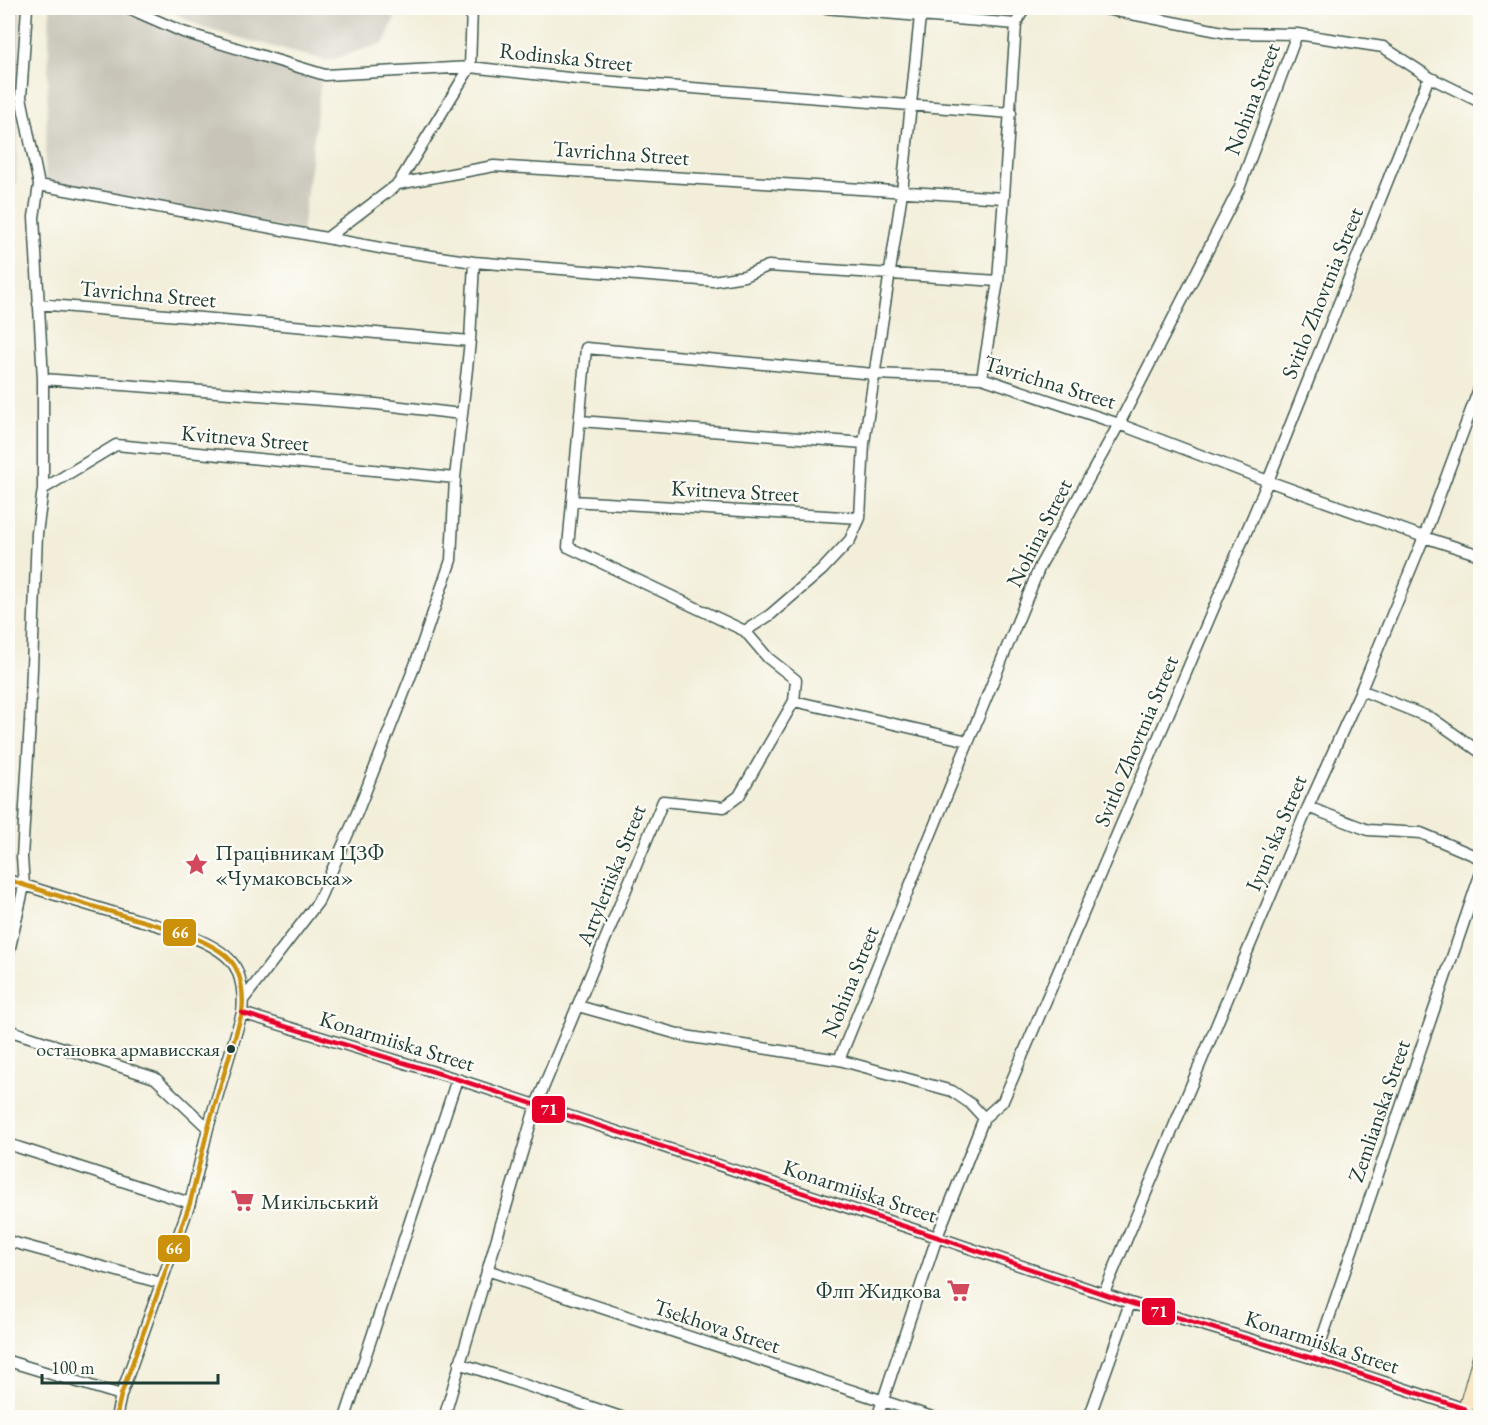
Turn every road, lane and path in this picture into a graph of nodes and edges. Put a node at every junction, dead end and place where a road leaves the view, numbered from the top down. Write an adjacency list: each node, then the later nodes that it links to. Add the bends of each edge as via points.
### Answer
1 (27, 8): 16 (street, via 21,97)
2 (128, 8): 10 (street, Rodinska Street, via 183,32 325,75)
3 (472, 8): 10 (street)
4 (824, 8): 7 (street)
5 (1024, 8): 8 (street)
6 (1101, 8): 9 (street, via 1228,33)
7 (920, 16): 8 (street); 13 (street)
8 (1016, 24): 14 (street)
9 (1297, 34): 11 (street, via 1383,47); 31 (street, Nohina Street, via 1239,189)
10 (471, 67): 13 (street, Rodinska Street, via 578,80); 15 (street)
11 (1429, 77): 12 (street); 34 (street, Svitlo Zhovtnia Street)
12 (1480, 102)
13 (910, 104): 14 (street, Rodinska Street); 17 (street)
14 (1011, 113): 18 (street)
15 (398, 184): 17 (street, Tavrichna Street, via 494,165); 19 (street, Tavrichna Street)
16 (39, 185): 19 (street); 23 (street, via 34,217)
17 (902, 192): 18 (street, Tavrichna Street); 21 (street)
18 (1004, 198): 22 (street)
19 (327, 238): 20 (street)
20 (474, 262): 21 (street, via 713,281 744,276 768,266); 24 (street)
21 (890, 273): 22 (street); 25 (street)
22 (998, 281): 26 (street)
23 (38, 304): 24 (street, Tavrichna Street); 27 (street)
24 (470, 341): 29 (street)
25 (874, 374): 26 (street, Tavrichna Street); 30 (street, Tavrichna Street, via 586,348); 32 (street)
26 (982, 378): 31 (street, Tavrichna Street)
27 (43, 379): 29 (street, Kvitneva Street); 35 (street)
28 (1480, 386): 38 (street, Iyun'ska Street)
29 (461, 414): 33 (street)
30 (580, 421): 32 (street); 36 (street)
31 (1119, 424): 34 (street, Tavrichna Street); 43 (street, Nohina Street, via 1040,566)
32 (864, 443): 37 (street)
33 (455, 478): 35 (street, Kvitneva Street, via 116,445); 51 (street, via 451,560 416,665 357,813 318,902)
34 (1268, 481): 38 (street, Tavrichna Street); 58 (street, Svitlo Zhovtnia Street, via 1003,1101)
35 (43, 489): 49 (street, via 37,532 22,857)
36 (572, 501): 37 (street, Kvitneva Street); 40 (street, via 568,548)
37 (860, 518): 40 (street, via 850,540 822,570)
38 (1425, 537): 39 (street, Tavrichna Street); 41 (street, Iyun'ska Street)
39 (1480, 555)
40 (745, 631): 42 (street, via 768,658 796,680)
41 (1361, 690): 44 (street, via 1433,719); 45 (street, Iyun'ska Street)
42 (794, 701): 43 (street); 52 (street, Artyleriiska Street, via 738,796 724,807 663,801)
43 (968, 741): 55 (street, Nohina Street)
44 (1480, 752)
45 (1308, 807): 46 (street, via 1368,830 1421,833); 66 (street, Iyun'ska Street)
46 (1480, 858)
47 (1480, 875): 69 (street, Zemlianska Street)
48 (8, 880): 49 (street)
49 (24, 886): 50 (street); 51 (street, via 186,935 222,952 233,962)
50 (8, 956)
51 (243, 1000): 53 (street)
52 (578, 1006): 55 (street, via 685,1036); 57 (street)
53 (242, 1013): 56 (street, Konarmiiska Street); 59 (street)
54 (8, 1030): 59 (street, via 155,1078)
55 (839, 1060): 58 (street, via 952,1091)
56 (457, 1079): 57 (street, Konarmiiska Street); 76 (street)
57 (536, 1105): 62 (street, Konarmiiska Street); 64 (street)
58 (984, 1118): 62 (street, Svitlo Zhovtnia Street)
59 (208, 1128): 61 (street)
60 (8, 1144): 61 (street)
61 (190, 1203): 65 (street)
62 (937, 1237): 66 (street, Konarmiiska Street); 73 (street, Svitlo Zhovtnia Street)
63 (8, 1241): 65 (street)
64 (486, 1270): 71 (street); 73 (street, Tsekhova Street)
65 (161, 1283): 72 (street)
66 (1104, 1293): 67 (street, Konarmiiska Street)
67 (1130, 1303): 69 (street, Konarmiiska Street); 81 (street)
68 (1480, 1357): 74 (main road)
69 (1315, 1359): 74 (street, Konarmiiska Street)
70 (8, 1361): 72 (street)
71 (459, 1363): 77 (street); 78 (street)
72 (121, 1395): 75 (street)
73 (882, 1401): 79 (street, Svitlo Zhovtnia Street); 80 (street, Tsekhova Street)
74 (1464, 1413)
75 (116, 1418)
76 (345, 1418)
77 (444, 1418)
78 (624, 1418)
79 (877, 1418)
80 (935, 1418)
81 (1089, 1418)

